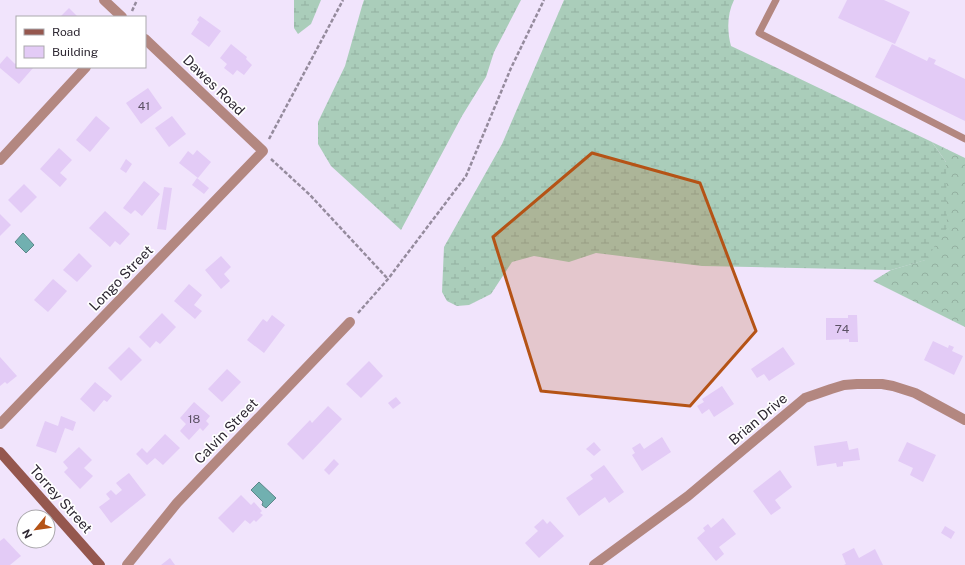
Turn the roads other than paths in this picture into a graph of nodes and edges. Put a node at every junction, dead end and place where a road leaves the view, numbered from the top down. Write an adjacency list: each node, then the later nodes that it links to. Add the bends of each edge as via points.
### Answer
1 (104, 0): 3 (street)
2 (776, 0): 6 (lane, via 759,33)
3 (121, 16)
4 (146, 40): 7 (street, Dawes Road)
5 (85, 68): 8 (street)
6 (965, 139)
7 (263, 151): 11 (street, Longo Street)
8 (0, 160)
9 (350, 322): 14 (street, Calvin Street, via 177,503)
10 (965, 420): 15 (street, Brian Drive, via 915,393 882,384 844,385 805,398 688,496)
11 (0, 424)
12 (0, 452): 13 (main road, Torrey Street)
13 (100, 565)
14 (127, 565)
15 (594, 565)

